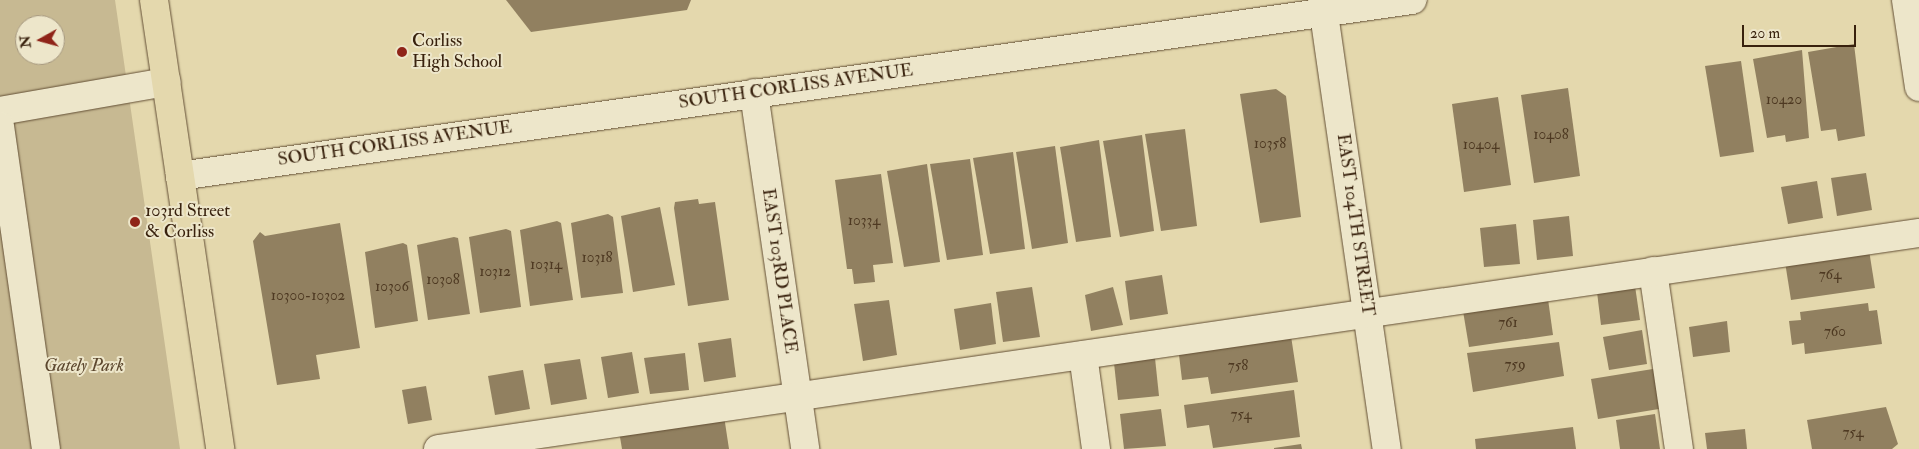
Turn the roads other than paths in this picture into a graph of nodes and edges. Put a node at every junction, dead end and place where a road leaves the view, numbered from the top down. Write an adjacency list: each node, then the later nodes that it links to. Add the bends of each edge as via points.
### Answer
1 (154, 0): 5 (main road)
2 (1412, 0): 4 (street, SOUTH CORLISS AVENUE)
3 (1906, 0): 6 (street)
4 (1323, 7): 7 (street, SOUTH CORLISS AVENUE); 13 (street, EAST 104TH STREET)
5 (166, 82): 8 (street); 10 (main road)
6 (1919, 87)
7 (754, 93): 10 (street, SOUTH CORLISS AVENUE); 15 (street, EAST 103RD PLACE)
8 (0, 112)
9 (0, 126): 17 (street)
10 (180, 176): 18 (main road)
11 (1919, 233): 12 (street)
12 (1653, 272): 13 (street); 23 (street)
13 (1368, 313): 14 (street); 22 (street, EAST 104TH STREET)
14 (1083, 355): 15 (street); 21 (street)
15 (797, 397): 16 (street); 20 (street, EAST 103RD PLACE)
16 (512, 444): 19 (street)
17 (46, 449)
18 (220, 449)
19 (438, 449)
20 (805, 449)
21 (1096, 449)
22 (1387, 449)
23 (1679, 449)

